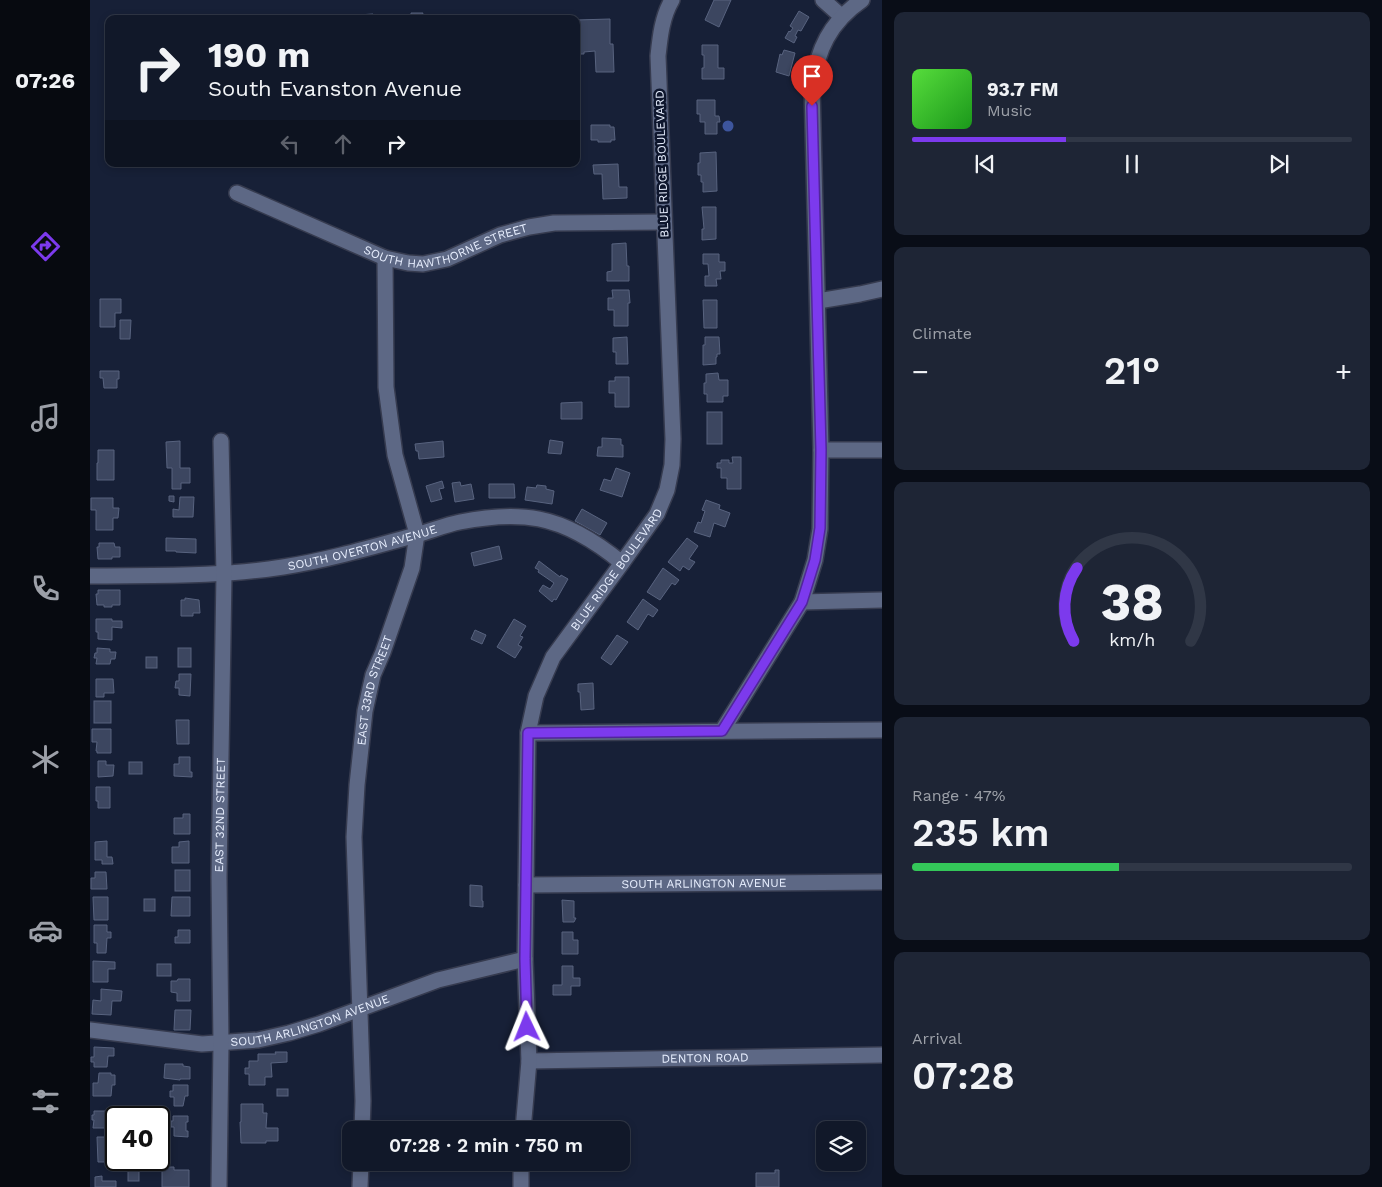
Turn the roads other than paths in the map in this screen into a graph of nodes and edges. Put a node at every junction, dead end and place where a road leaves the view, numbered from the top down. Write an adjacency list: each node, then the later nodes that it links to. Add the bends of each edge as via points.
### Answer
1 (823, 0): 4 (street)
2 (862, 0): 4 (street)
3 (667, 3): 6 (street, BLUE RIDGE BOULEVARD, via 658,56)
4 (841, 16): 9 (street, via 820,52 812,87)
5 (237, 193): 7 (street, SOUTH HAWTHORNE STREET)
6 (664, 222): 7 (street, SOUTH HAWTHORNE STREET, via 529,227 500,235 447,259 423,264); 14 (street, BLUE RIDGE BOULEVARD, via 672,465 667,490 657,514)
7 (385, 258): 13 (street, EAST 33RD STREET, via 388,408 395,454)
8 (882, 289): 9 (street)
9 (818, 301): 11 (street)
10 (221, 441): 15 (street, EAST 32ND STREET)
11 (821, 450): 12 (street); 18 (street, via 820,528 815,560)
12 (882, 450)
13 (418, 534): 14 (street, SOUTH OVERTON AVENUE, via 477,519 539,519 584,536); 15 (street, SOUTH OVERTON AVENUE, via 284,567); 25 (street, EAST 33RD STREET, via 412,568 373,675 365,711 354,837)
14 (622, 563): 21 (street, BLUE RIDGE BOULEVARD, via 553,657 536,696)
15 (224, 574): 16 (street, SOUTH OVERTON AVENUE); 27 (street, EAST 32ND STREET)
16 (90, 576)
17 (882, 600): 18 (street)
18 (802, 602): 20 (street)
19 (882, 730): 20 (street)
20 (722, 731): 21 (street)
21 (528, 733): 23 (street, BLUE RIDGE BOULEVARD)
22 (882, 882): 23 (street, SOUTH ARLINGTON AVENUE)
23 (526, 885): 24 (street, BLUE RIDGE BOULEVARD)
24 (525, 959): 25 (street, SOUTH ARLINGTON AVENUE, via 438,980); 29 (street, BLUE RIDGE BOULEVARD)
25 (360, 1008): 27 (street, SOUTH ARLINGTON AVENUE, via 289,1034); 30 (street, EAST 33RD STREET)
26 (90, 1030): 27 (street, SOUTH ARLINGTON AVENUE, via 169,1041)
27 (221, 1044): 34 (street, EAST 32ND STREET)
28 (882, 1056): 29 (street, DENTON ROAD)
29 (529, 1061): 31 (street, BLUE RIDGE BOULEVARD)
30 (362, 1121)
31 (523, 1121)
32 (361, 1171): 35 (street)
33 (521, 1171): 36 (street)
34 (220, 1187)
35 (360, 1187)
36 (521, 1187)

